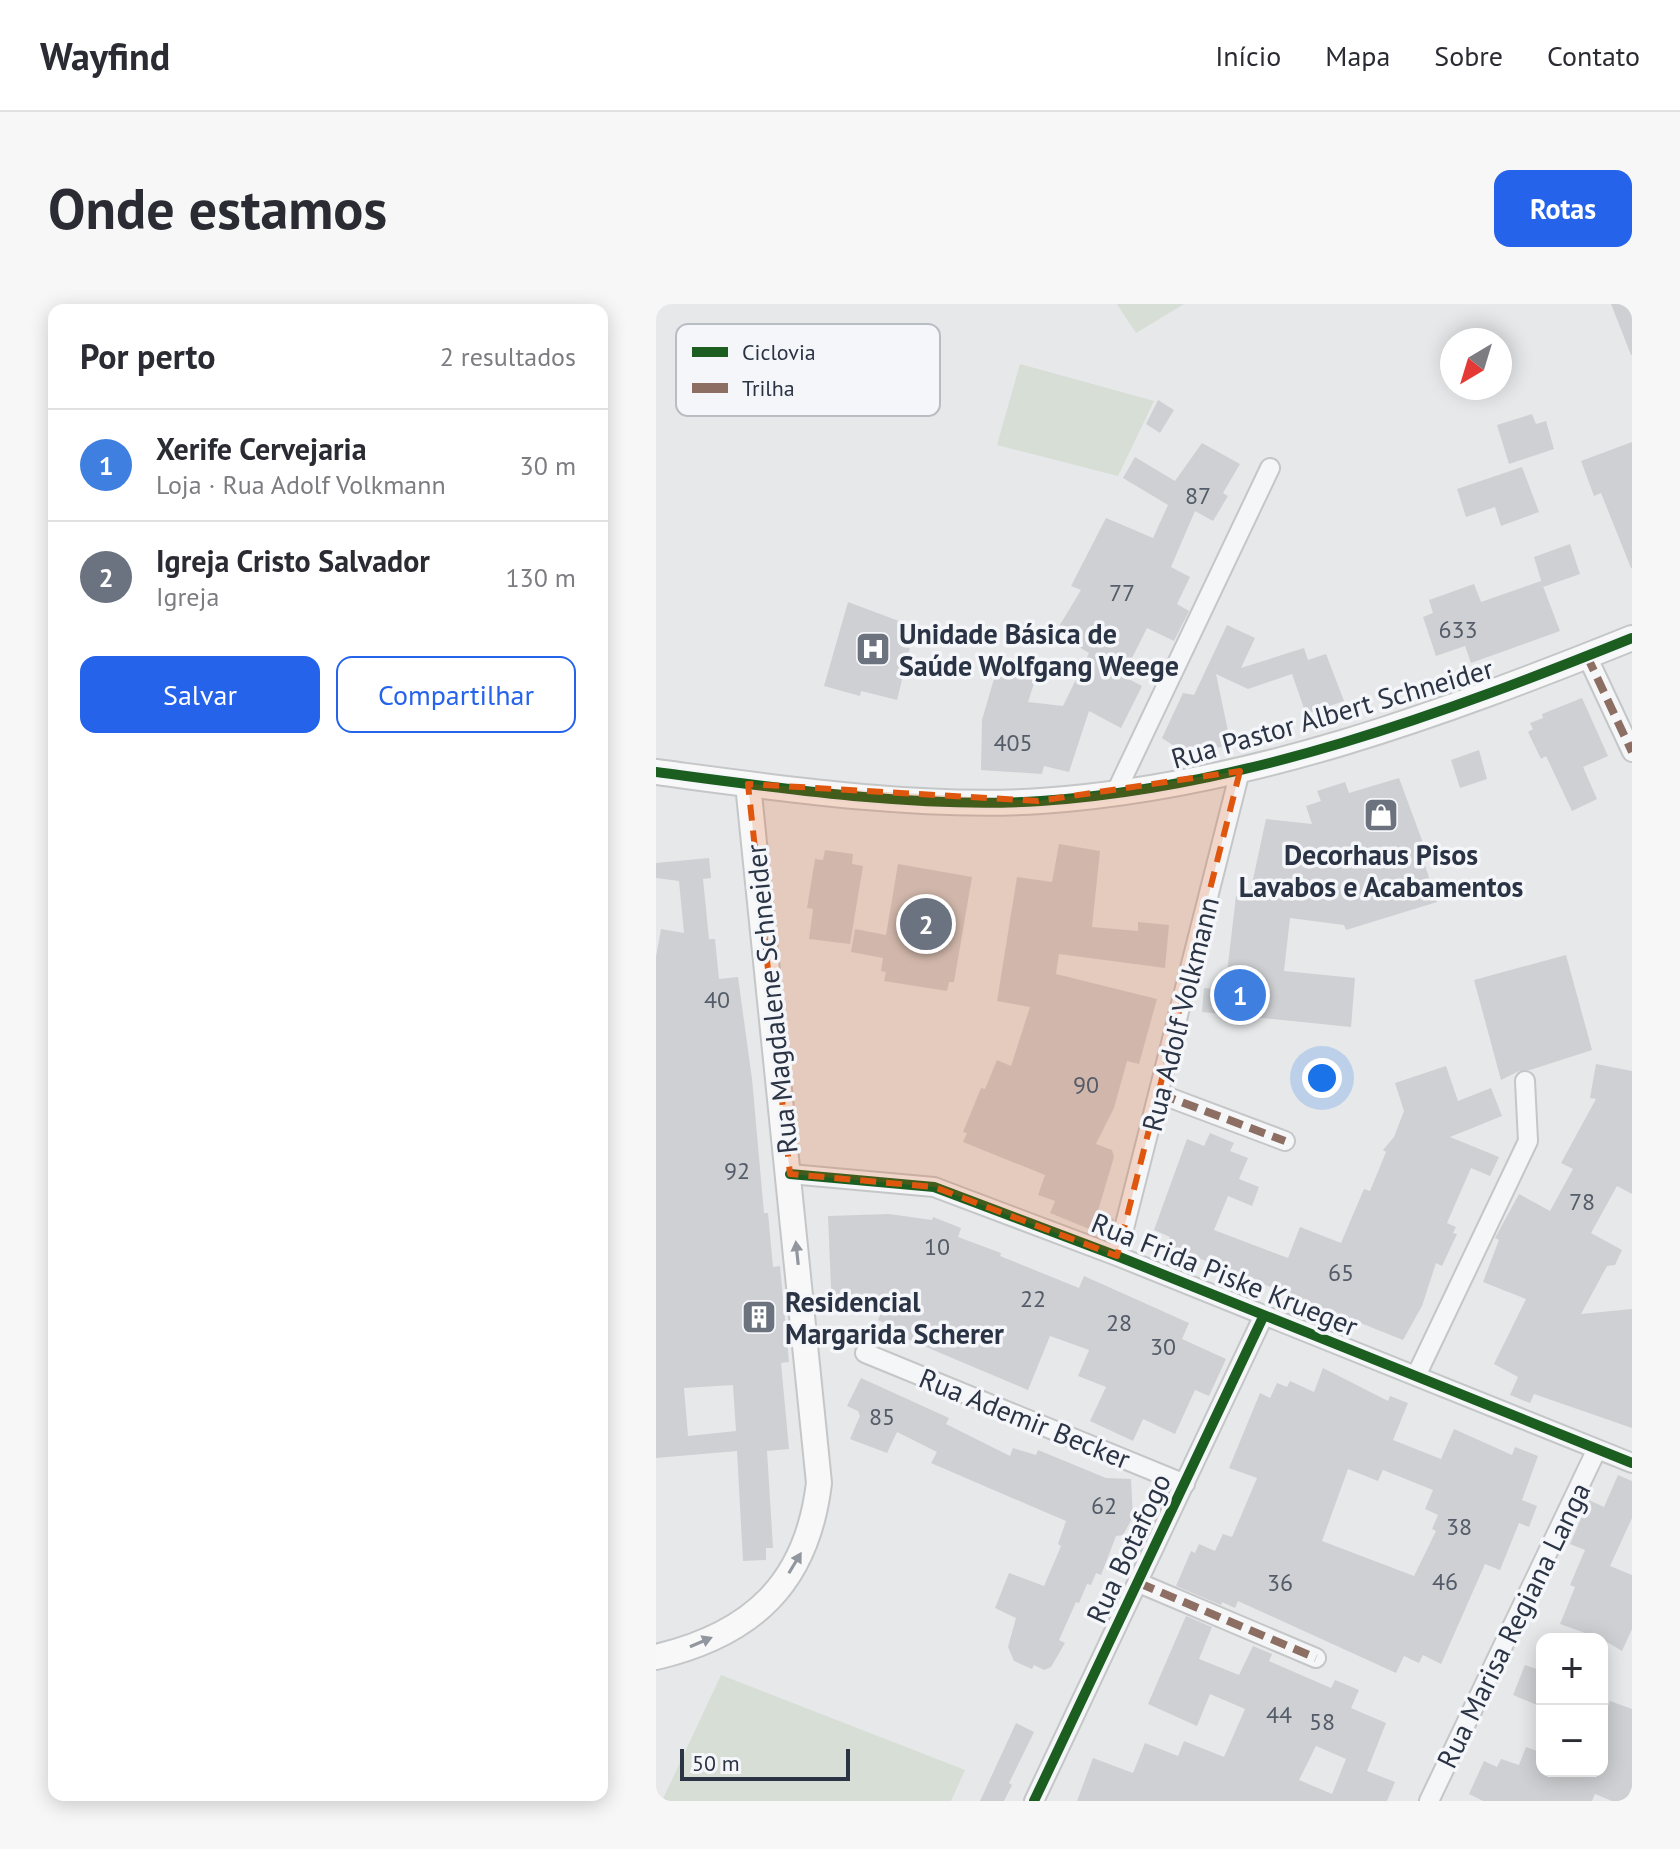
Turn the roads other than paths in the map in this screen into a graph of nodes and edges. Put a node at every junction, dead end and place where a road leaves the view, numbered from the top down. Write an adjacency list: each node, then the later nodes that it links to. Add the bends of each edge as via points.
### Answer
1 (1270, 468): 8 (street)
2 (1632, 638): 3 (main road, Rua Pastor Albert Schneider)
3 (1587, 656): 4 (street); 5 (main road, Rua Pastor Albert Schneider, via 1419,718)
4 (1632, 752)
5 (1240, 771): 8 (main road, Rua Pastor Albert Schneider); 10 (street, Rua Adolf Volkmann)
6 (656, 772): 7 (main road, Rua Pastor Albert Schneider)
7 (748, 784): 8 (main road, Rua Pastor Albert Schneider, via 976,801); 12 (main road, Rua Magdalene Schneider)
8 (1115, 794)
9 (1525, 1081): 16 (street, via 1528,1141)
10 (1160, 1094): 11 (street); 13 (street, Rua Adolf Volkmann)
11 (1285, 1141)
12 (790, 1174): 13 (street, Rua Frida Piske Krueger, via 934,1187); 21 (main road, Rua Magdalene Schneider, one-way to 12, via 692,1647 771,1598 797,1563 814,1524 819,1483)
13 (1117, 1256): 14 (street, Rua Frida Piske Krueger)
14 (1264, 1315): 16 (street, Rua Frida Piske Krueger); 19 (street, Rua Botafogo)
15 (865, 1353): 19 (street, Rua Ademir Becker)
16 (1416, 1376): 17 (street, Rua Frida Piske Krueger)
17 (1597, 1449): 18 (street, Rua Frida Piske Krueger); 24 (street, Rua Marisa Regiana Langa)
18 (1632, 1463)
19 (1185, 1484): 20 (street, Rua Botafogo)
20 (1139, 1583): 22 (street); 23 (street, Rua Botafogo)
21 (656, 1657)
22 (1316, 1658)
23 (1034, 1801)
24 (1429, 1801)

